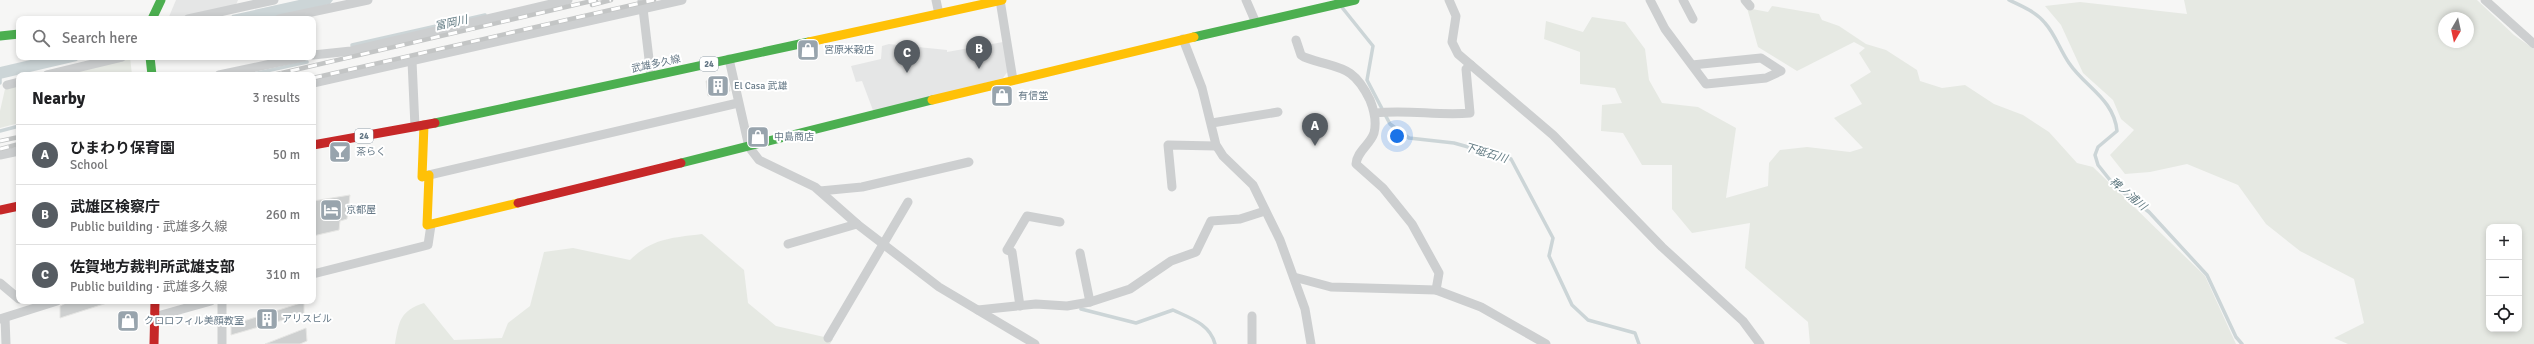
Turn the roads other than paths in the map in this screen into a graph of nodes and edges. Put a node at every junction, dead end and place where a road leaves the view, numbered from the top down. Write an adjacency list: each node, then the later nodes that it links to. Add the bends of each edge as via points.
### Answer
1 (161, 0): 17 (street)
2 (274, 0): 18 (street)
3 (368, 0): 19 (street)
4 (568, 0): 27 (street, via 351,51)
5 (682, 0): 15 (street)
6 (936, 0): 16 (street)
7 (1000, 0): 16 (street, 武雄多久線 / 24); 39 (street)
8 (1246, 0): 21 (street)
9 (1449, 0): 33 (street, via 1457,13 1458,22 1452,42 1458,54)
10 (1650, 0): 34 (street, via 1665,29)
11 (1683, 0): 12 (street); 20 (street)
12 (1688, 0)
13 (2485, 0): 26 (street)
14 (1350, 1): 21 (street)
15 (642, 4): 32 (street); 38 (street)
16 (939, 14): 28 (street, 武雄多久線 / 24)
17 (153, 16)
18 (202, 16)
19 (292, 16)
20 (1693, 19)
21 (1256, 23): 24 (street)
22 (16, 34): 23 (street)
23 (0, 36)
24 (1183, 39): 39 (street); 46 (street, via 1200,76)
25 (1296, 40): 45 (street, via 1305,58 1327,62 1354,74)
26 (2534, 44)
27 (316, 55)
28 (730, 59): 38 (street, 武雄多久線 / 24); 43 (street)
29 (110, 60): 35 (street)
30 (150, 60): 36 (street)
31 (288, 60): 37 (street)
32 (412, 61): 40 (street); 47 (street)
33 (1471, 65): 45 (street, via 1466,69 1466,84 1472,105 1470,113 1446,115 1400,110); 92 (street, via 1553,135 1662,247 1743,320)
34 (1692, 65): 34 (street, via 1706,84 1766,78 1781,71 1761,58)
35 (60, 72)
36 (152, 72)
37 (233, 72)
38 (651, 76): 47 (street, 武雄多久線 / 24)
39 (1013, 80): 50 (street)
40 (316, 82)
41 (16, 83): 42 (street)
42 (7, 85)
43 (738, 103): 50 (street); 54 (street)
44 (1278, 112): 46 (street)
45 (1375, 113): 70 (street, via 1376,128 1356,158 1356,164 1383,188 1412,224 1439,273)
46 (1212, 123): 49 (street)
47 (419, 126): 48 (street, 武雄多久線 / 24); 54 (street, via 422,177)
48 (316, 144)
49 (1216, 146): 55 (street, via 1168,145); 60 (street, via 1224,158 1252,184)
50 (749, 147): 56 (street, via 767,165); 63 (street)
51 (16, 152): 52 (street)
52 (0, 155)
53 (969, 162): 56 (street, via 862,187)
54 (429, 176): 63 (street, via 427,225)
55 (1172, 187)
56 (820, 191): 62 (street)
57 (908, 202): 65 (street)
58 (16, 207): 59 (street)
59 (0, 210)
60 (1265, 211): 68 (street); 72 (street, via 1240,219 1211,221 1196,252 1171,261 1130,289)
61 (1060, 222): 78 (street, via 1027,216 1007,250 1012,252)
62 (857, 224): 64 (street); 65 (street)
63 (431, 226): 67 (street, via 428,245)
64 (788, 244)
65 (883, 244): 80 (street, via 939,287); 84 (street)
66 (1080, 253): 72 (street)
67 (316, 273)
68 (1294, 277): 70 (street, via 1331,287); 90 (street, via 1308,320)
69 (0, 283): 71 (street)
70 (1436, 290): 91 (street, via 1481,307)
71 (16, 297)
72 (1090, 302): 78 (street, via 1067,306)
73 (24, 304): 79 (street)
74 (48, 304): 79 (street)
75 (155, 304): 82 (street)
76 (200, 304): 82 (street)
77 (222, 304): 87 (street)
78 (1020, 306): 80 (street)
79 (31, 310): 83 (street)
80 (978, 310): 88 (street)
81 (1252, 316): 89 (street)
82 (154, 317): 86 (street)
83 (2, 318): 85 (street)
84 (828, 338)
85 (6, 344)
86 (154, 344)
87 (222, 344)
88 (1034, 344)
89 (1252, 344)
90 (1311, 344)
91 (1546, 344)
92 (1760, 344)

